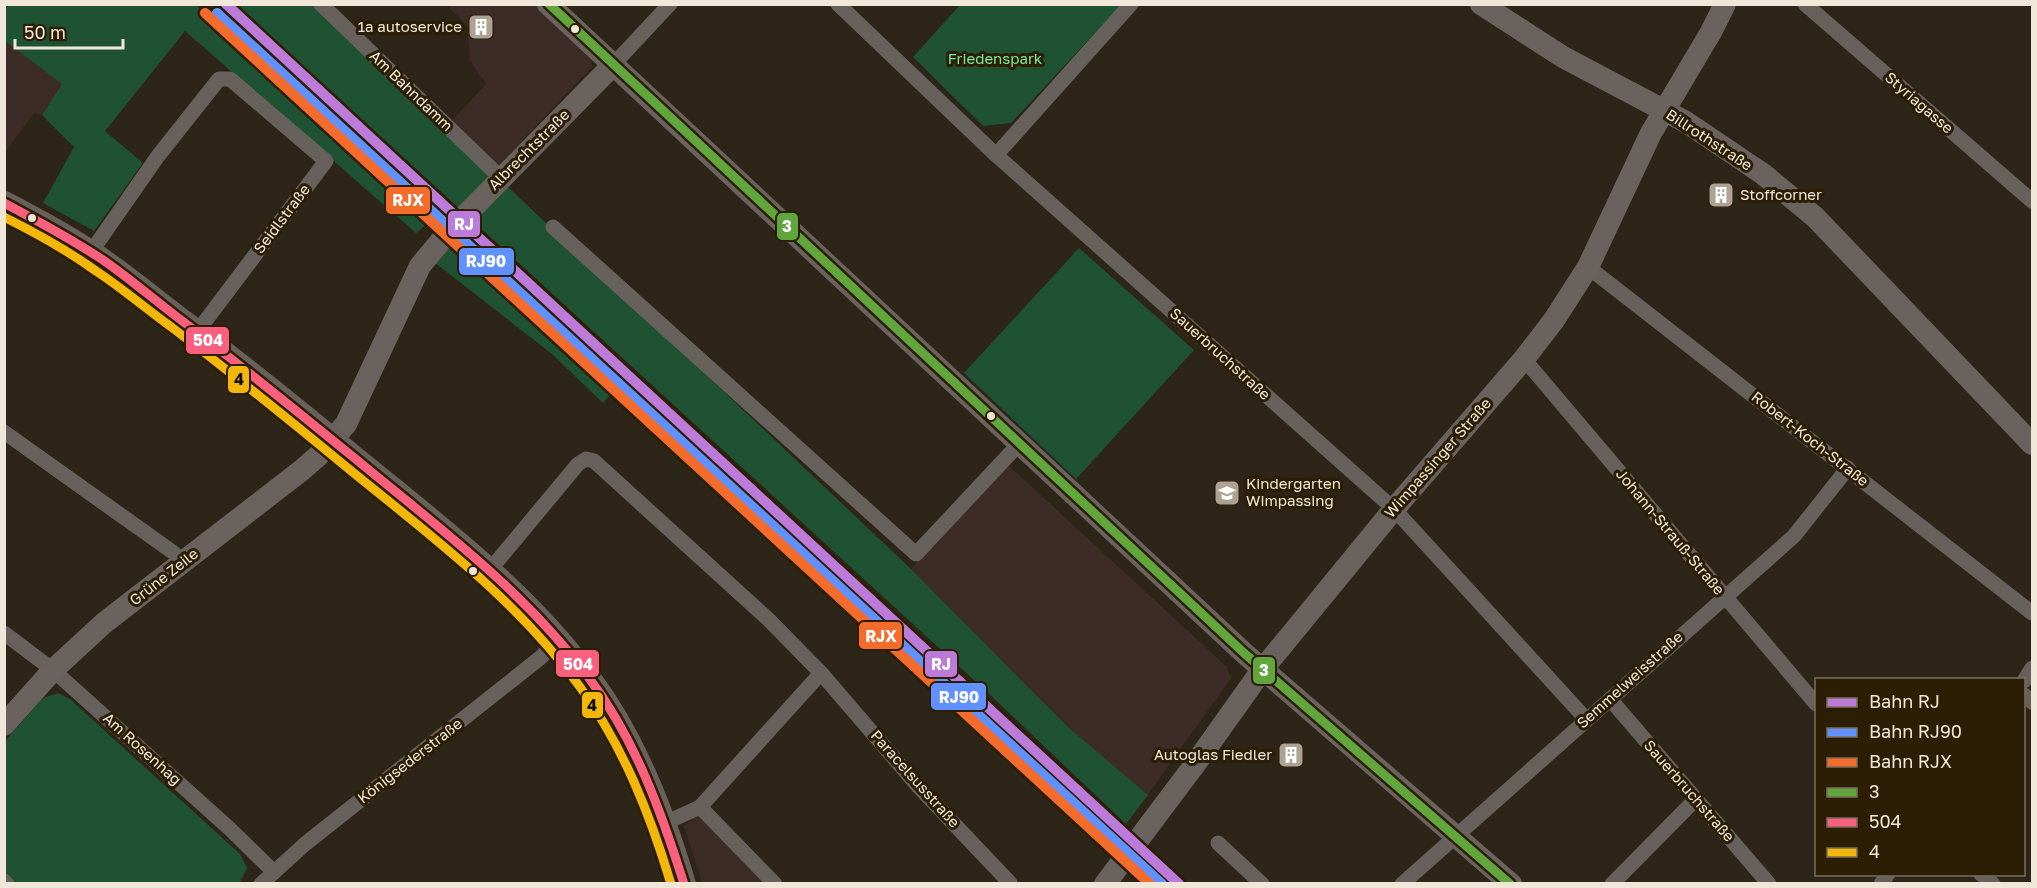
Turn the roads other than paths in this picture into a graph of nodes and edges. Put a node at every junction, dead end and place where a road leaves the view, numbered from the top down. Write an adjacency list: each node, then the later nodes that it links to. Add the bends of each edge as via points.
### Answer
1 (321, 4): 12 (street, Am Bahndamm)
2 (548, 4): 9 (street)
3 (670, 4): 9 (street)
4 (838, 4): 11 (street, Sauerbruchstraße)
5 (1131, 4): 11 (street)
6 (1481, 4): 10 (street, Billrothstraße, via 1563,57)
7 (1725, 4): 10 (street, Wimpassinger Straße)
8 (1805, 4): 13 (street, Styriagasse)
9 (613, 65): 12 (street, Albrechtstraße); 22 (street)
10 (1664, 111): 17 (street, Wimpassinger Straße); 23 (street, Billrothstraße, via 1763,174 1815,217)
11 (996, 155): 25 (street, Sauerbruchstraße)
12 (501, 178): 21 (street, Albrechtstraße, via 420,266 346,424)
13 (2032, 201)
14 (4, 203): 16 (main road)
15 (553, 227): 22 (street, via 916,554)
16 (91, 252): 18 (main road); 18 (street, Seidlstraße, via 158,156 219,79 230,79 326,161)
17 (1588, 267): 19 (street, Wimpassinger Straße); 24 (street, Robert-Koch-Straße)
18 (196, 332): 21 (main road)
19 (1524, 359): 25 (street, Wimpassinger Straße); 28 (street, Johann-Strauß-Straße)
20 (4, 432): 26 (street)
21 (333, 440): 26 (street, Grüne Zeile, via 302,470); 27 (main road)
22 (1018, 444): 33 (street)
23 (2032, 444)
24 (1848, 468): 28 (street, Semmelweisstraße, via 1794,536); 29 (street, Robert-Koch-Straße)
25 (1394, 509): 33 (street, Wimpassinger Straße); 37 (street, Sauerbruchstraße)
26 (182, 562): 32 (street, Grüne Zeile, via 104,623)
27 (489, 571): 31 (main road); 34 (street, Paracelsusstraße, via 578,464 586,459 594,461 769,620)
28 (1725, 596): 35 (street, Semmelweisstraße); 36 (street, Johann-Strauß-Straße)
29 (2032, 613)
30 (4, 633): 32 (street, Am Rosenhag)
31 (559, 640): 41 (main road, via 619,723); 44 (street, Königsederstraße)
32 (53, 670): 38 (street, Grüne Zeile); 44 (street, Am Rosenhag)
33 (1262, 670): 42 (street); 49 (street, Wimpassinger Straße)
34 (821, 673): 40 (street); 45 (street, Paracelsusstraße, via 918,786)
35 (1610, 699): 37 (street, Semmelweisstraße); 39 (street, Sauerbruchstraße)
36 (1815, 703)
37 (1586, 719): 42 (street, Semmelweisstraße)
38 (4, 725)
39 (1696, 799): 53 (street); 54 (street, Sauerbruchstraße)
40 (700, 807): 41 (street); 48 (street)
41 (665, 823): 47 (main road)
42 (1456, 835): 51 (street, Semmelweisstraße); 52 (street)
43 (1218, 843): 50 (street)
44 (274, 872): 46 (street, Königsederstraße)
45 (1010, 883)
46 (261, 884)
47 (684, 884)
48 (775, 884)
49 (1105, 884)
50 (1262, 884)
51 (1402, 884)
52 (1511, 884)
53 (1612, 884)
54 (1769, 884)

